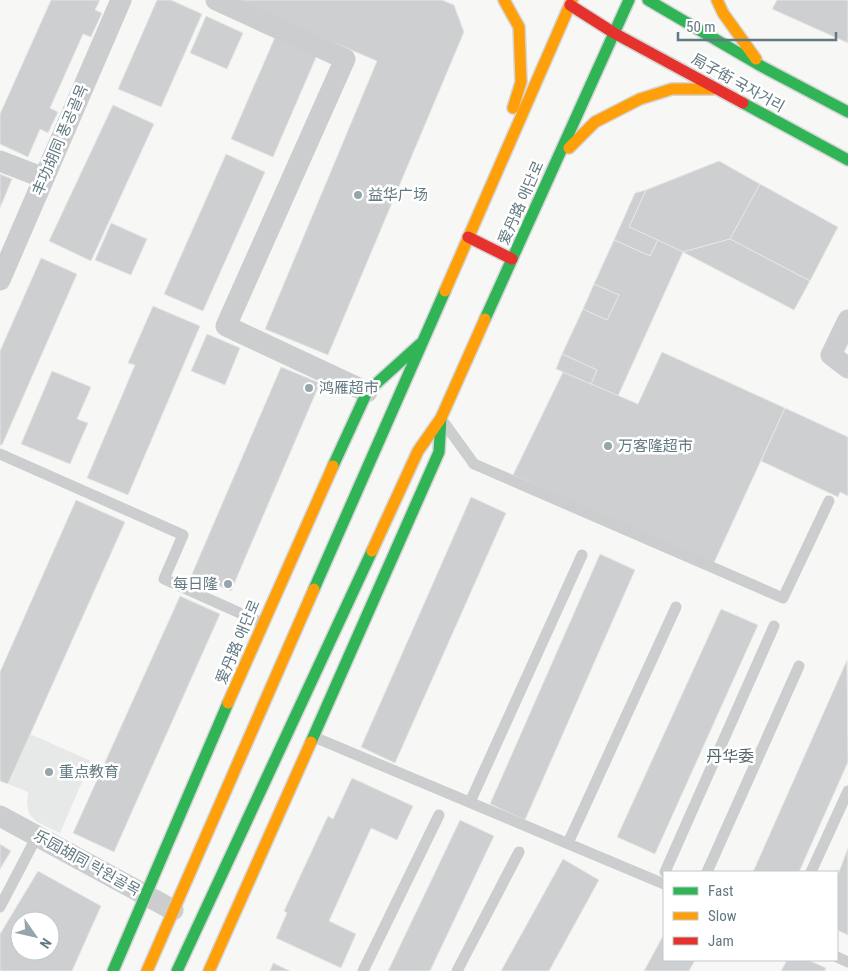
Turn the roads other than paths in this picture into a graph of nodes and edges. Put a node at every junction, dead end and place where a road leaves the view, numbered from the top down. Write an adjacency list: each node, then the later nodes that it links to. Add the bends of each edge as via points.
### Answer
1 (121, 0): 15 (street, 丰功胡同 풍공골목)
2 (216, 0): 23 (street, via 345,59 226,326)
3 (504, 0): 16 (main road, via 519,27 520,82)
4 (629, 0): 8 (main road, 爱丹路 애단로)
5 (648, 0): 9 (main road, 局子街 국자거리)
6 (717, 0): 9 (main road)
7 (569, 2): 8 (main road, 局子街 국자거리); 16 (main road, 爱丹路 애단로)
8 (614, 33): 10 (main road, 局子街 국자거리); 14 (main road, 爱丹路 애단로)
9 (761, 66): 11 (main road, 局子街 국자거리)
10 (717, 89): 12 (main road, 局子街 국자거리); 14 (main road, via 672,89 620,108 595,122)
11 (848, 112)
12 (848, 160)
13 (0, 161): 15 (street)
14 (556, 162): 18 (main road, 爱丹路 애단로)
15 (44, 178): 19 (street, 丰功胡同 풍공골목)
16 (485, 201): 17 (main road, 爱丹路 애단로)
17 (468, 237): 18 (main road); 21 (main road, 爱丹路 애단로)
18 (512, 259): 24 (main road, 爱丹路 애단로)
19 (0, 280)
20 (848, 320): 22 (street, via 831,355)
21 (420, 344): 23 (main road, 爱丹路 애단로); 46 (main road, 爱丹路 애단로, via 392,416)
22 (848, 368)
23 (367, 392): 29 (main road, 爱丹路 애단로)
24 (441, 418): 26 (lane, via 474,464 783,598); 32 (main road, 爱丹路 애단로, via 439,452); 49 (main road, 爱丹路 애단로, via 418,451)
25 (0, 454): 29 (lane, via 183,535 164,579)
26 (829, 501)
27 (582, 555): 34 (lane)
28 (676, 607): 38 (lane)
29 (262, 623): 44 (main road, 爱丹路 애단로)
30 (774, 626): 40 (lane)
31 (799, 666): 41 (lane)
32 (314, 736): 34 (lane); 50 (main road, 爱丹路 애단로)
33 (848, 791): 42 (lane)
34 (470, 802): 38 (lane)
35 (439, 815): 51 (lane)
36 (0, 816): 37 (street, 乐园胡同 락원골목)
37 (37, 836): 44 (street, 乐园胡同 락원골목); 45 (lane)
38 (568, 844): 43 (lane)
39 (519, 852): 52 (lane)
40 (666, 871)
41 (707, 871)
42 (811, 871)
43 (663, 878)
44 (146, 896): 46 (street, 乐园胡同 락원골목); 47 (main road, 爱丹路 애단로)
45 (0, 907)
46 (173, 910): 48 (main road, 爱丹路 애단로)
47 (113, 971)
48 (147, 971)
49 (177, 971)
50 (209, 971)
51 (363, 971)
52 (457, 971)

